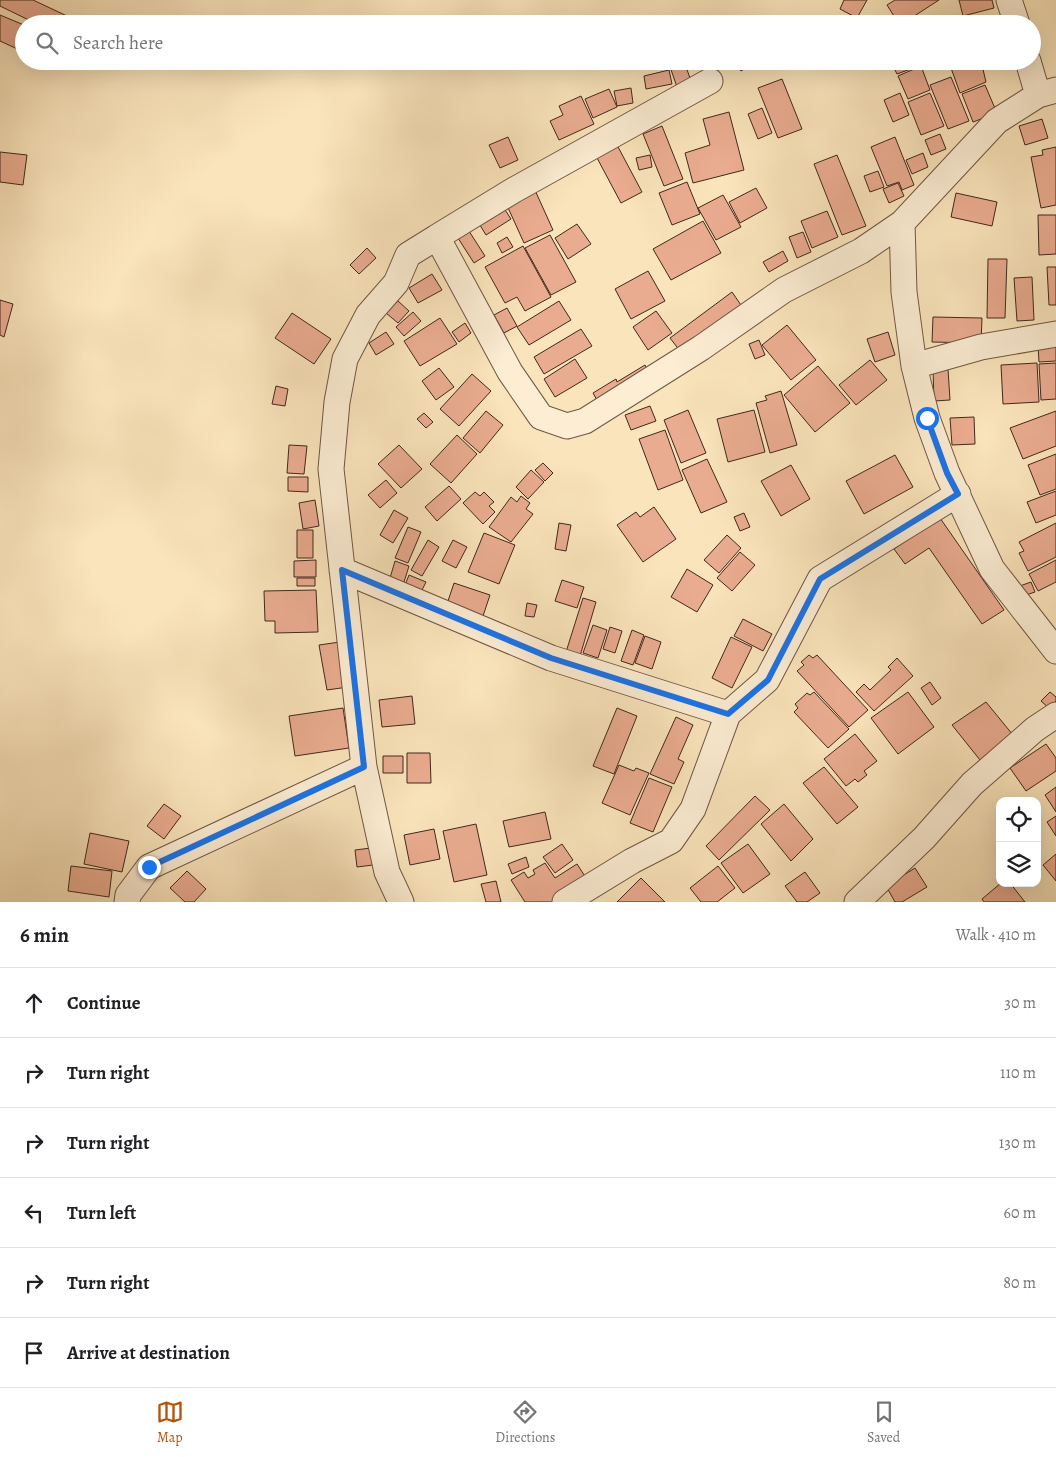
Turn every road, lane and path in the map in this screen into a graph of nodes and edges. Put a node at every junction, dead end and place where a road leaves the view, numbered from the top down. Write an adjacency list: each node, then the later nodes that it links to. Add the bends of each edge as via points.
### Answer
1 (1009, 0): 2 (street)
2 (1014, 15)
3 (1034, 70): 5 (street)
4 (710, 81): 7 (street, via 514,190)
5 (1047, 92): 6 (street, via 997,121)
6 (902, 223): 7 (street, via 861,251 784,290 701,348 585,420 568,426 541,417 520,387); 9 (street, via 904,292)
7 (437, 237): 11 (street, via 408,255 396,283 368,315 346,359 337,402 331,469)
8 (1056, 334): 9 (street, via 981,347)
9 (914, 366): 10 (street, via 927,418)
10 (958, 494): 12 (street, via 992,569); 13 (street, via 820,579 768,680)
11 (342, 570): 13 (street, via 551,658); 15 (street)
12 (1056, 651)
13 (728, 714): 18 (street, via 693,809 671,841)
14 (1056, 715): 19 (street, via 1035,729 972,784 924,838)
15 (364, 767): 16 (street, via 149,867 128,895); 17 (street, via 388,872)
16 (127, 902)
17 (401, 902)
18 (565, 902)
19 (857, 902)

